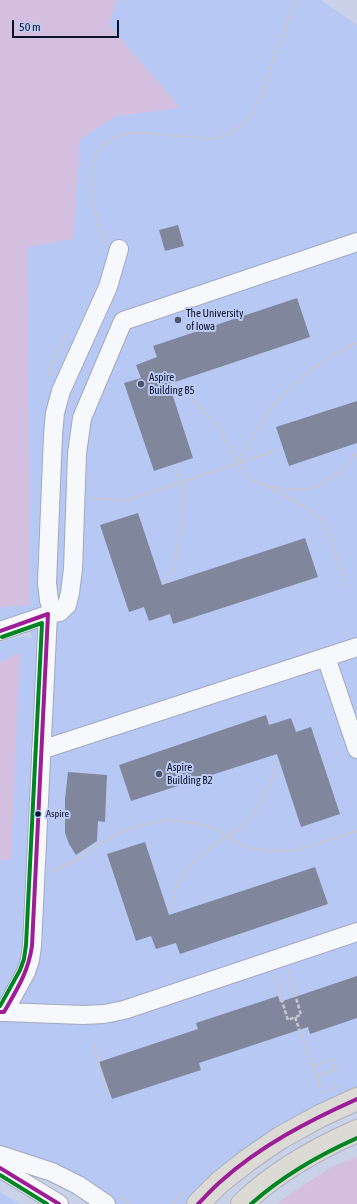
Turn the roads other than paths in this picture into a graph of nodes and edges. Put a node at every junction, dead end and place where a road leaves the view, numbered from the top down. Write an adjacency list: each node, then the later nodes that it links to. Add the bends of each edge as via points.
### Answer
1 (357, 242): 3 (street, via 123,321 82,418 77,454 70,593 67,605 60,612)
2 (119, 249): 3 (street, via 108,286 61,391 55,413 47,583)
3 (50, 614): 4 (street); 8 (street)
4 (0, 631)
5 (357, 647): 6 (street)
6 (326, 657): 7 (street); 8 (street)
7 (357, 749)
8 (41, 750): 10 (street, via 30,960 26,972)
9 (357, 932): 10 (street, via 124,1010 83,1015)
10 (2, 1012)
11 (357, 1099): 17 (main road, via 280,1138 220,1182)
12 (357, 1131): 18 (main road, via 296,1162 254,1192)
13 (0, 1155): 16 (street, via 52,1172 78,1185)
14 (0, 1168): 15 (street)
15 (59, 1204)
16 (106, 1204)
17 (198, 1204)
18 (242, 1204)

